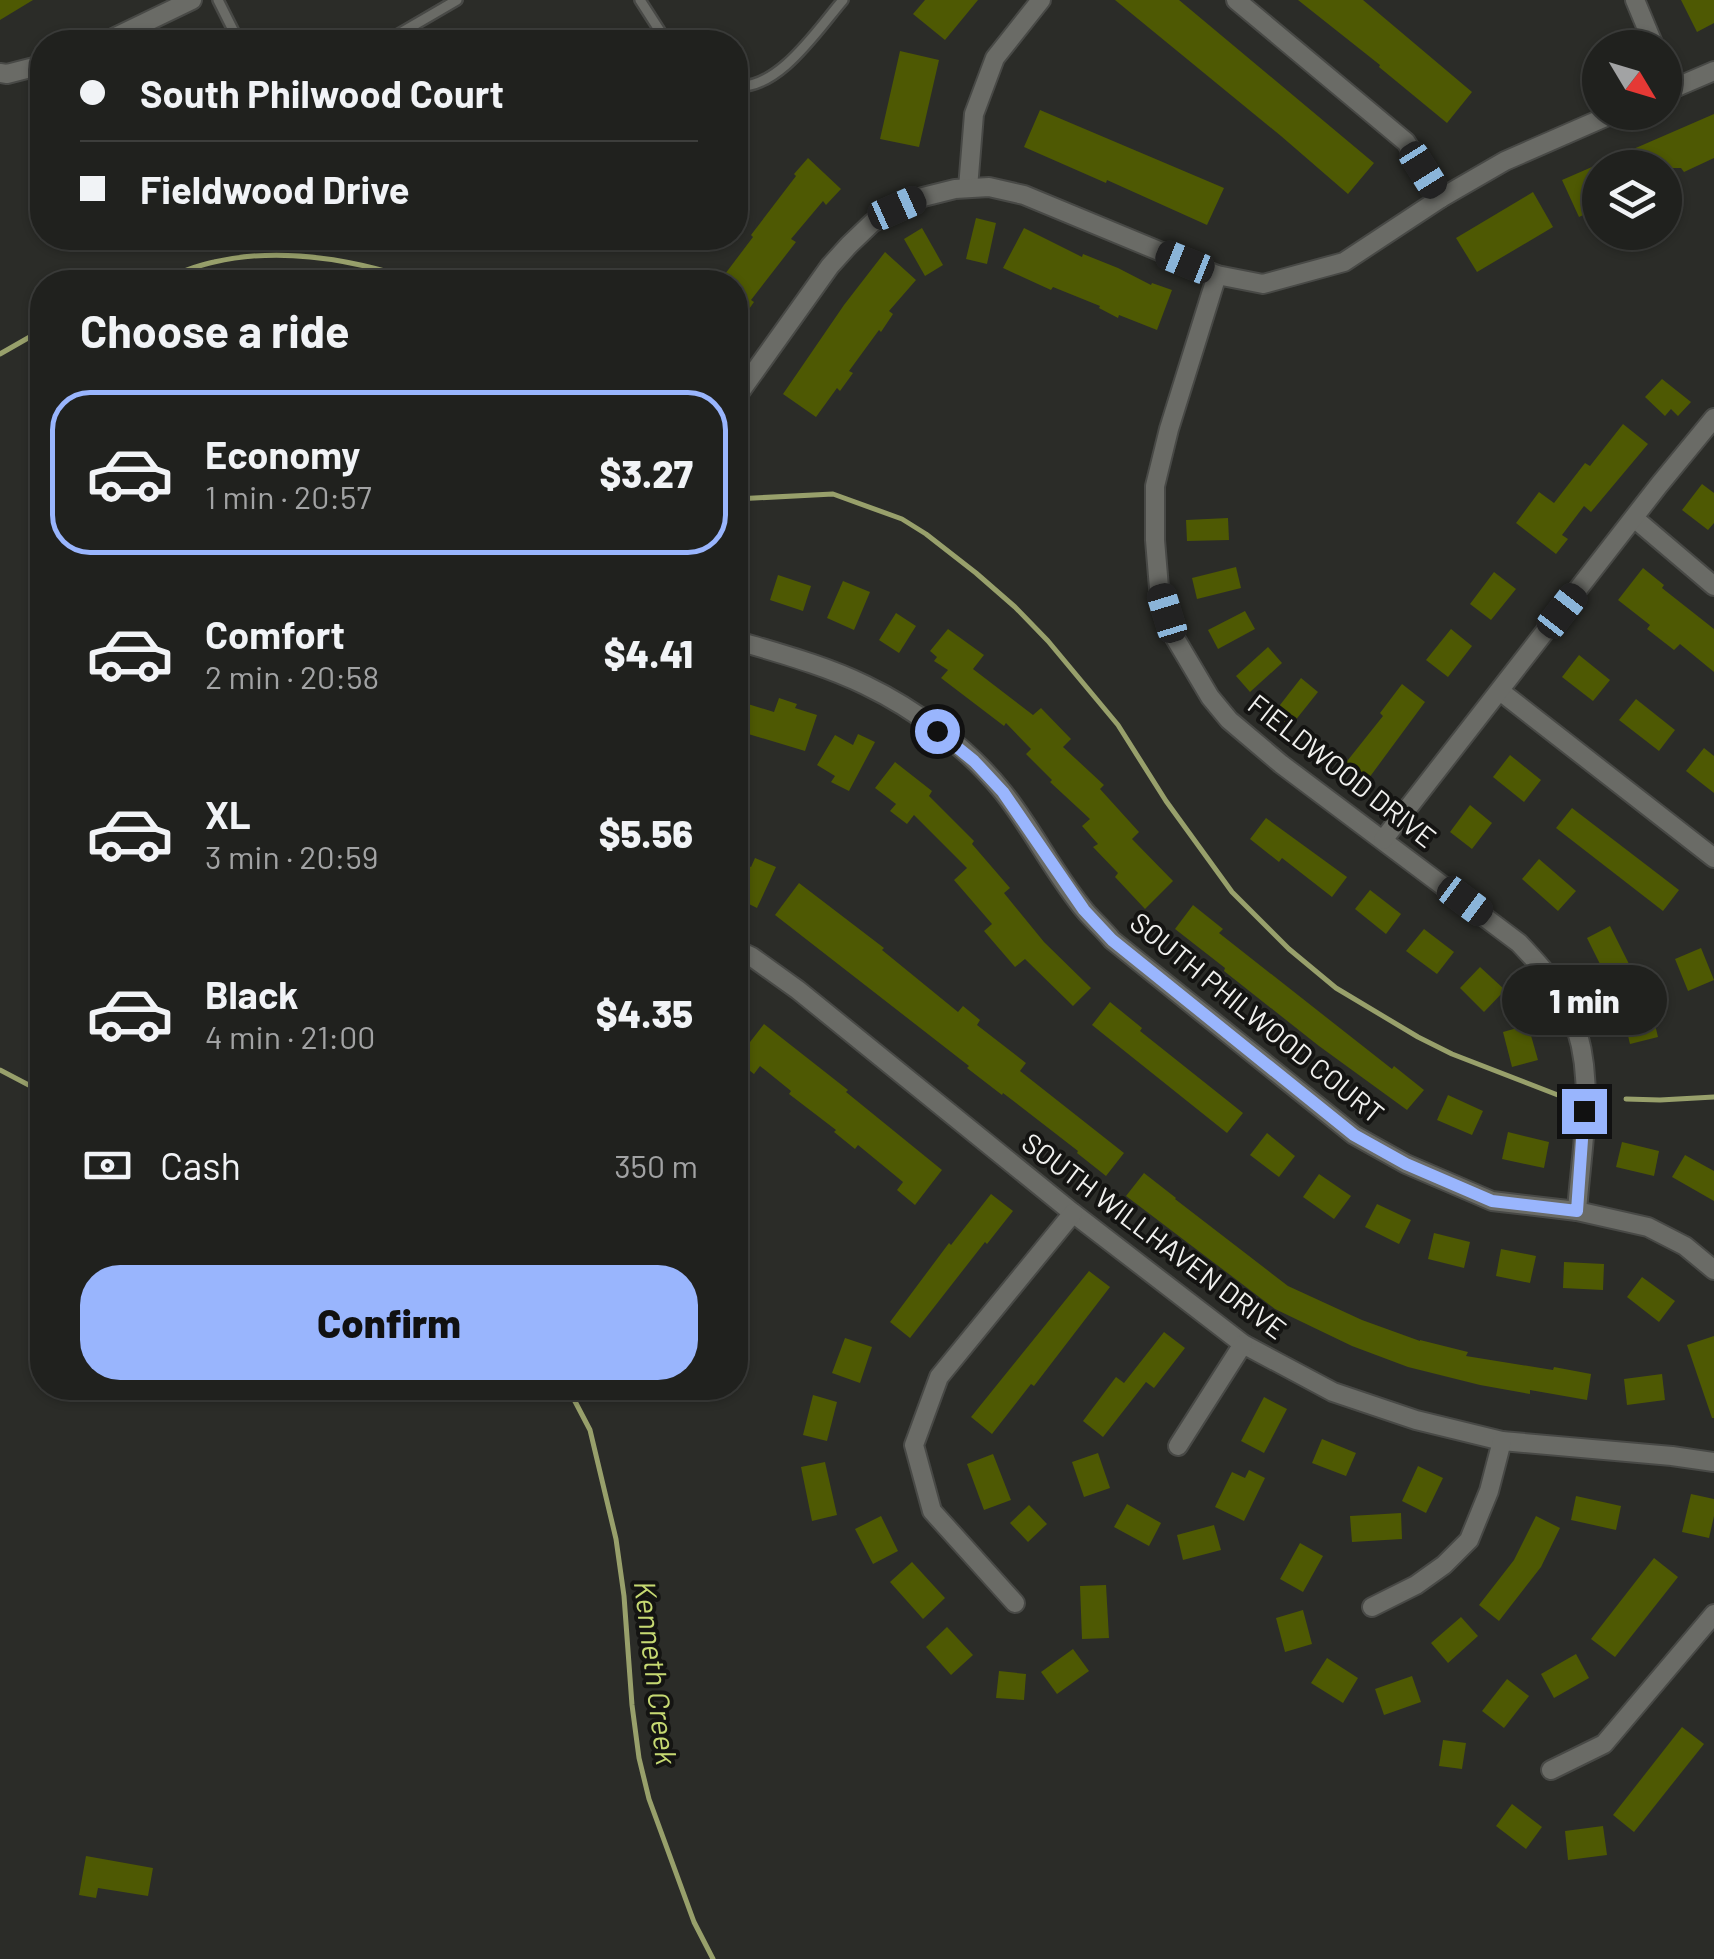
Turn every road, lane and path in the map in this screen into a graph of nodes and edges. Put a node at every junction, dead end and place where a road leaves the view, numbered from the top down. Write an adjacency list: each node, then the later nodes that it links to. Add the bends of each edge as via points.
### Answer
1 (192, 0): 9 (street)
2 (218, 0): 10 (lane)
3 (457, 0): 11 (lane)
4 (640, 0): 12 (lane)
5 (843, 0): 18 (lane, via 772,77)
6 (1041, 0): 20 (street, via 995,58 974,114)
7 (1236, 0): 21 (street, via 1406,142)
8 (1635, 0): 13 (street)
9 (129, 30)
10 (233, 30)
11 (406, 30)
12 (659, 30)
13 (1648, 30)
14 (30, 69): 16 (street)
15 (1714, 71): 17 (street)
16 (0, 73)
17 (1682, 80)
18 (748, 86)
19 (1582, 127): 21 (street)
20 (968, 188): 22 (street, via 1024,195); 23 (street, via 924,196 872,224 830,266)
21 (1441, 198): 22 (street, via 1344,262 1263,284)
22 (1217, 275): 29 (street, FIELDWOOD DRIVE, via 1156,486 1160,588 1175,638 1230,720)
23 (748, 381)
24 (1714, 418): 25 (street)
25 (1634, 518): 26 (street); 28 (street)
26 (1714, 586)
27 (748, 644): 32 (street, SOUTH PHILWOOD COURT, via 864,684 937,731 1003,792 1112,940 1354,1135 1492,1201)
28 (1500, 691): 29 (street); 30 (street)
29 (1383, 840): 32 (street, FIELDWOOD DRIVE, via 1519,943 1564,1000 1581,1039 1586,1078)
30 (1714, 858)
31 (748, 955): 33 (street, SOUTH WILLHAVEN DRIVE)
32 (1577, 1211): 34 (street, SOUTH PHILWOOD COURT, via 1648,1227)
33 (1073, 1213): 35 (street, SOUTH WILLHAVEN DRIVE); 39 (street, via 939,1377 914,1445 932,1511)
34 (1714, 1270)
35 (1243, 1344): 36 (street, SOUTH WILLHAVEN DRIVE, via 1333,1392); 37 (street)
36 (1502, 1441): 38 (street, SOUTH WILLHAVEN DRIVE); 40 (street, via 1470,1540 1416,1585)
37 (1178, 1446)
38 (1714, 1462)
39 (1015, 1603)
40 (1372, 1606)
41 (1714, 1614): 42 (street, via 1604,1744)
42 (1551, 1770)

